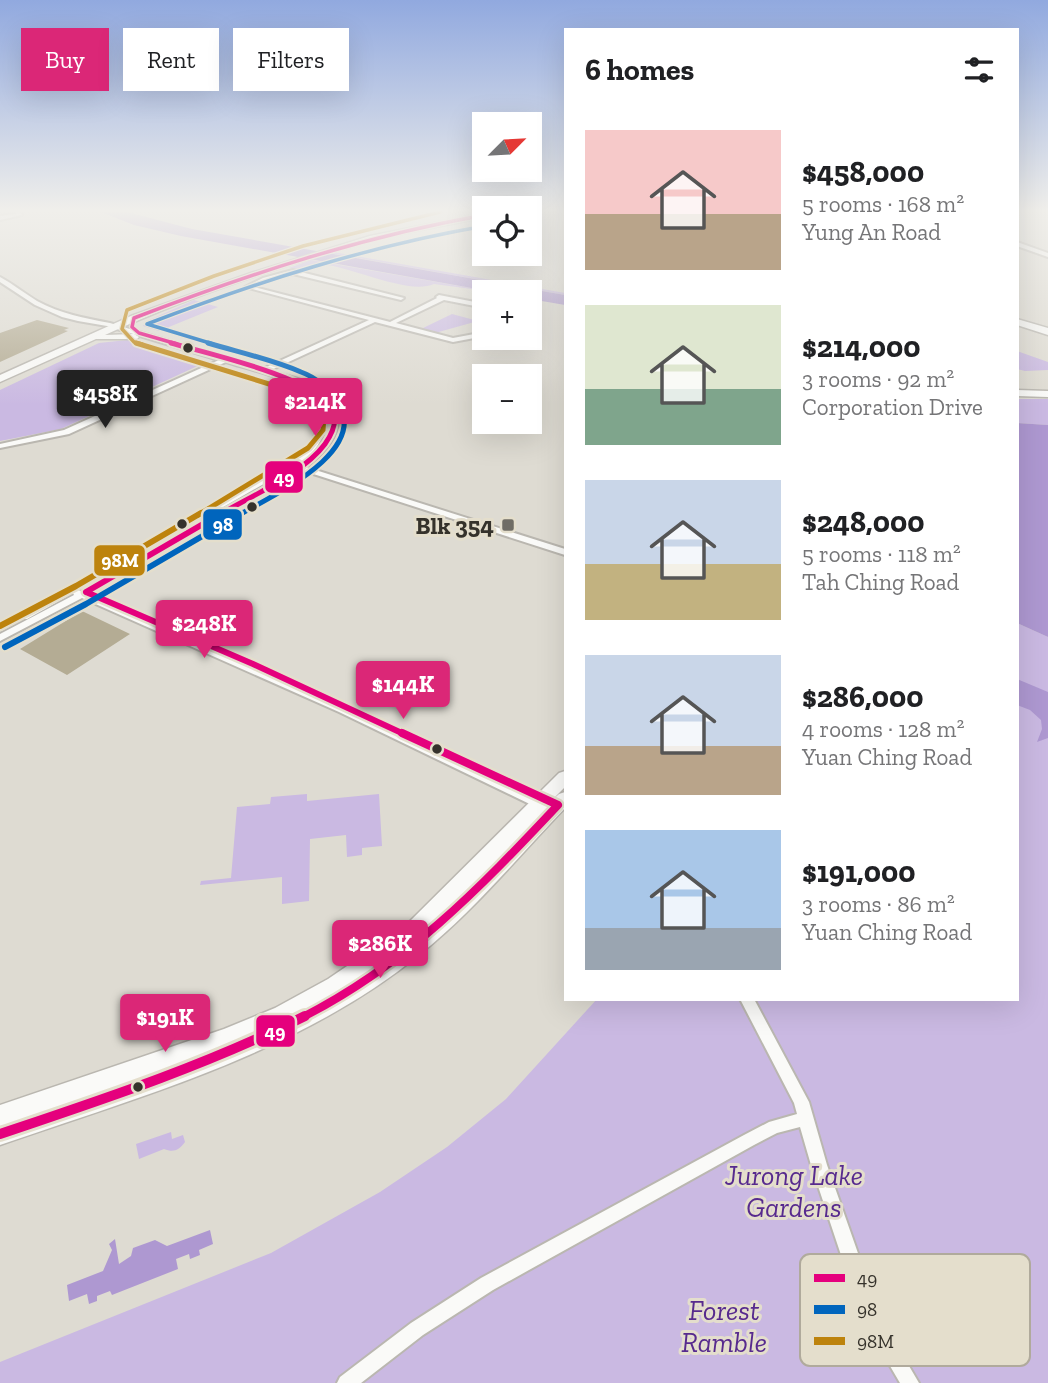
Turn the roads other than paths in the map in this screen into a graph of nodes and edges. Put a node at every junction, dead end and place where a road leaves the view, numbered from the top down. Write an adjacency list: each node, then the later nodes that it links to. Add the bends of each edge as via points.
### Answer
1 (262, 276): 13 (street, via 249,288)
2 (244, 277): 6 (main road)
3 (260, 277): 6 (main road)
4 (313, 277): 8 (street)
5 (0, 279): 17 (street, via 39,305)
6 (212, 287): 12 (main road); 17 (main road)
7 (433, 296): 9 (street)
8 (401, 298)
9 (443, 298): 10 (street); 15 (street)
10 (472, 304)
11 (1019, 317): 16 (main road)
12 (134, 318): 17 (main road); 19 (main road, via 131,325)
13 (374, 320): 15 (street); 23 (street)
14 (1019, 323): 18 (main road)
15 (390, 324): 20 (street, via 453,340)
16 (1048, 325)
17 (105, 326): 19 (street); 21 (main road); 24 (main road)
18 (1048, 332)
19 (137, 335): 21 (main road); 22 (street)
20 (472, 336)
21 (77, 343): 24 (main road)
22 (223, 361): 23 (street); 27 (street, via 66,432); 28 (street, via 288,385 316,402 323,412 323,430)
23 (263, 371): 28 (street, via 317,392 337,418 330,443)
24 (0, 377)
25 (1019, 391): 26 (main road)
26 (1048, 391)
27 (0, 446)
28 (299, 465): 29 (street); 32 (street)
29 (442, 511): 30 (street); 31 (street)
30 (564, 547)
31 (564, 552)
32 (79, 591): 33 (street); 34 (street); 36 (street, via 253,664)
33 (0, 631)
34 (0, 638)
35 (564, 778): 36 (main road)
36 (551, 803): 38 (main road, via 410,933 335,985 231,1036); 40 (main road, via 441,924 410,951 314,1015 234,1053)
37 (748, 1001): 39 (street, via 789,1076)
38 (0, 1115)
39 (804, 1118): 41 (street); 43 (street, via 749,1140 487,1284)
40 (0, 1134)
41 (850, 1254)
42 (900, 1366): 44 (street)
43 (346, 1383)
44 (910, 1383)

